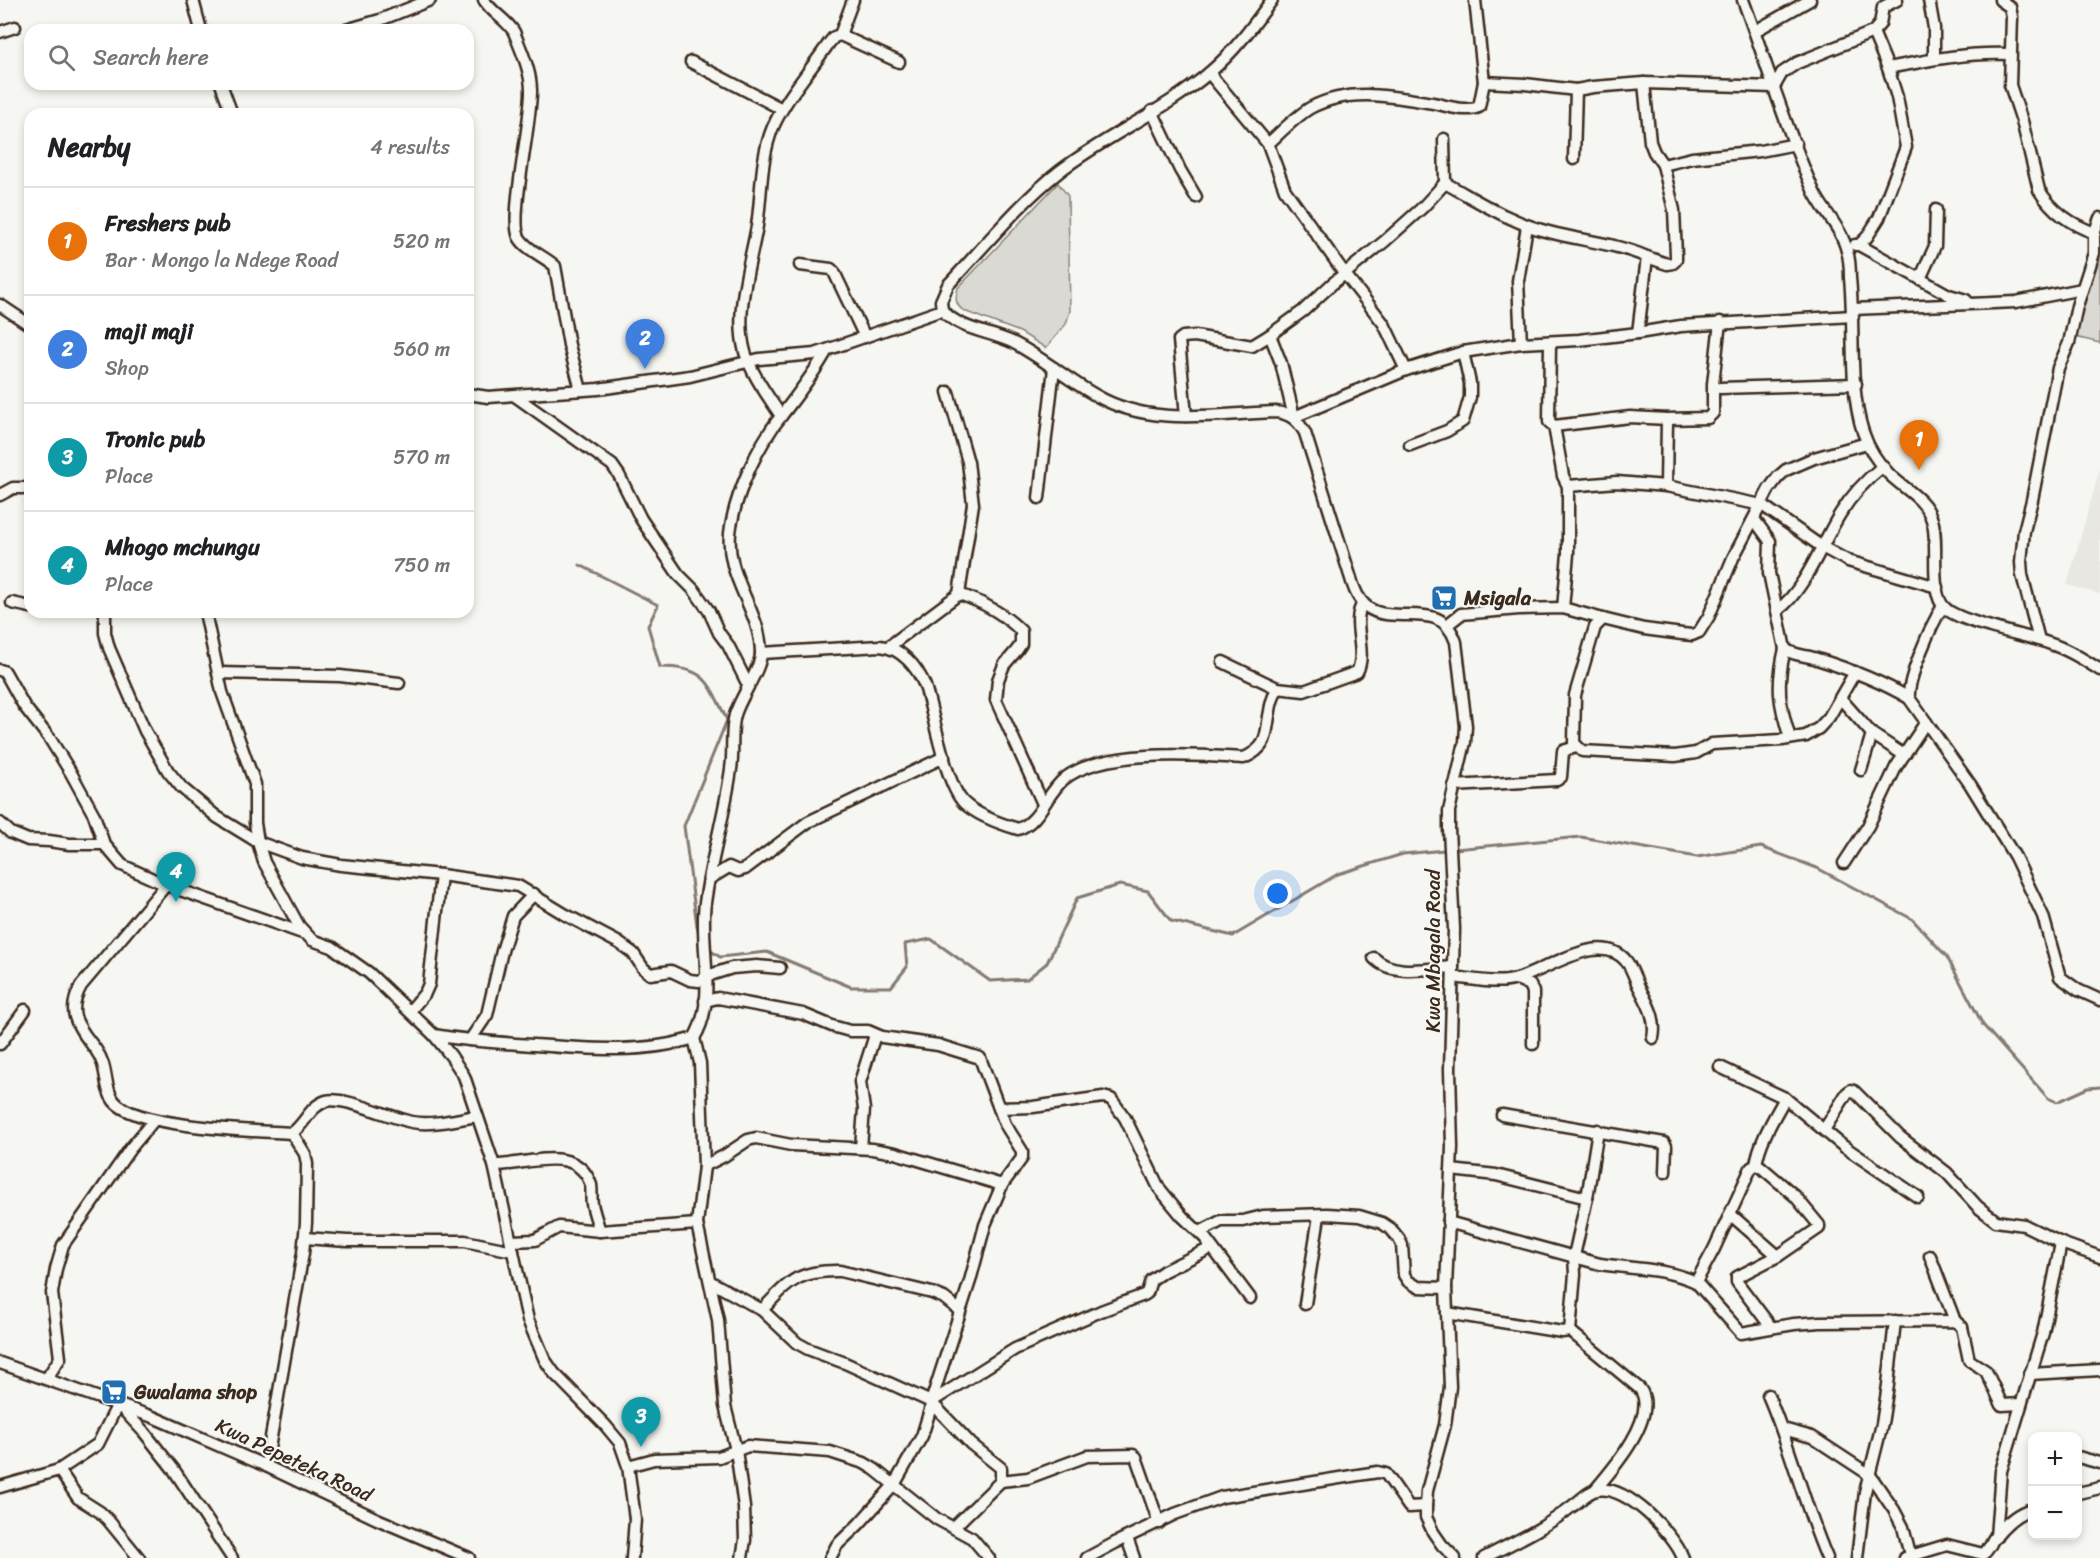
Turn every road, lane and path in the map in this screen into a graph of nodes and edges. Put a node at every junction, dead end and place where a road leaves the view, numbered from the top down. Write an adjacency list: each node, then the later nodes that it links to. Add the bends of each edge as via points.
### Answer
1 (193, 0): 13 (street)
2 (430, 0): 14 (street)
3 (484, 0): 70 (street, via 514,32 531,85 517,232 521,240 555,266)
4 (853, 0): 19 (street)
5 (1272, 0): 25 (street, via 1250,31)
6 (1475, 0): 26 (street)
7 (1743, 0): 16 (street)
8 (1810, 0): 16 (street)
9 (1897, 0): 12 (street)
10 (1929, 0): 21 (street, via 1935,28)
11 (2000, 0): 20 (street, via 2010,7 2012,17)
12 (1882, 4): 18 (street, via 1880,24)
13 (199, 24)
14 (366, 24)
15 (15, 27): 17 (street)
16 (1755, 31): 28 (street)
17 (0, 32)
18 (1873, 32): 24 (street); 28 (street, via 1797,63 1782,73)
19 (840, 35): 23 (street); 32 (street, via 829,43)
20 (2010, 54): 21 (street, via 1979,53); 44 (street, via 2010,85 2039,190 2066,219)
21 (1934, 59): 24 (street)
22 (691, 62): 32 (street)
23 (899, 62)
24 (1888, 68): 46 (street, via 1906,147 1879,218)
25 (1209, 73): 33 (street); 35 (street)
26 (1484, 82): 30 (street); 35 (street, via 1479,107 1474,109 1371,94 1324,102 1308,109)
27 (1644, 83): 28 (street); 30 (street); 38 (street, via 1650,142)
28 (1774, 87): 36 (street)
29 (223, 90): 31 (street)
30 (1576, 90): 37 (street)
31 (230, 108)
32 (782, 109): 65 (street, via 765,154 743,294 744,345)
33 (1152, 111): 40 (street); 54 (street, via 1041,187 948,285 941,301)
34 (1444, 139): 39 (street)
35 (1268, 144): 49 (street, via 1285,190)
36 (1796, 144): 38 (street); 45 (street, via 1815,194)
37 (1574, 159)
38 (1663, 165): 47 (street, via 1674,210 1676,260 1667,264)
39 (1444, 183): 43 (street); 49 (street, via 1416,214)
40 (1196, 197)
41 (1936, 210): 50 (street, via 1936,241)
42 (2100, 218): 44 (street)
43 (1527, 226): 47 (street, via 1614,245); 62 (street, via 1518,281)
44 (2095, 233): 51 (street, via 2094,253)
45 (1845, 245): 46 (street); 55 (street)
46 (1859, 245): 50 (street)
47 (1647, 257): 58 (street)
48 (800, 265): 60 (street, via 834,272)
49 (1345, 274): 59 (street); 67 (street, via 1384,324)
50 (1920, 279): 52 (street, via 1949,295)
51 (2082, 289): 52 (street, via 2016,302); 102 (street, via 2069,343 2058,368 2024,531 2022,575)
52 (1981, 303): 55 (street)
53 (0, 305): 56 (street)
54 (942, 310): 60 (street); 66 (street, via 957,322 1012,343)
55 (1853, 312): 57 (street); 68 (street)
56 (24, 321)
57 (1720, 322): 58 (street); 77 (street, via 1711,416)
58 (1638, 333): 61 (street)
59 (1270, 335): 75 (street, via 1252,346 1195,336 1179,340); 76 (street)
60 (865, 337): 63 (street)
61 (1550, 342): 62 (street); 78 (street, via 1549,422)
62 (1521, 343): 64 (street)
63 (826, 352): 65 (street); 74 (street, via 816,372)
64 (1463, 352): 67 (street); 80 (street, via 1470,383 1463,421)
65 (749, 362): 70 (street, via 690,376); 74 (street)
66 (1054, 368): 75 (street, via 1096,396 1131,411); 86 (street)
67 (1406, 370): 76 (street)
68 (1856, 384): 69 (street); 79 (street)
69 (1720, 388)
70 (581, 390): 73 (street)
71 (948, 392): 91 (street, via 968,462 973,504)
72 (474, 395): 73 (street)
73 (515, 396): 112 (street, via 612,465 641,519 709,611)
74 (781, 416): 105 (street, via 755,456 736,506 730,539 735,575 747,600)
75 (1186, 416): 76 (street, via 1276,412)
76 (1294, 417): 93 (street, via 1305,433 1353,585)
77 (1667, 419): 78 (street, via 1630,417); 83 (street)
78 (1554, 426): 82 (street)
79 (1867, 443): 81 (street); 87 (street, via 1786,470)
80 (1410, 445)
81 (1883, 466): 89 (street, via 1841,512); 90 (street, via 1918,498 1932,518)
82 (1568, 486): 83 (street, via 1617,482); 96 (street)
83 (1666, 486): 87 (street)
84 (24, 488): 85 (street, via 13,488)
85 (0, 495)
86 (1039, 498)
87 (1762, 505): 88 (street); 89 (street)
88 (1754, 519): 97 (street, via 1770,542 1768,573); 100 (street, via 1699,632 1644,629)
89 (1822, 548): 90 (street, via 1848,561); 97 (street, via 1790,601)
90 (1937, 587): 95 (street)
91 (959, 594): 103 (street); 124 (street, via 1007,617 1021,631 1021,644 1004,664 998,680 996,700)
92 (12, 603): 94 (street)
93 (1363, 603): 101 (street, via 1385,613 1434,617); 113 (street, via 1358,610 1361,647 1357,672 1304,691)
94 (24, 606)
95 (1943, 606): 102 (street, via 1966,619); 114 (street, via 1931,626 1910,684)
96 (1563, 608): 100 (street); 101 (street, via 1461,614)
97 (1778, 610): 104 (street)
98 (105, 618): 126 (street, via 105,633 116,666 168,771 194,800)
99 (206, 618): 110 (street)
100 (1603, 619): 119 (street, via 1595,627 1575,695)
101 (1448, 625): 123 (street, Kwa Mbagala Road, via 1456,642 1466,726)
102 (2039, 640): 108 (street, via 2079,656)
103 (888, 647): 105 (street); 121 (street, via 897,650 921,676)
104 (1785, 649): 109 (street); 118 (street, via 1780,707)
105 (762, 653): 112 (street)
106 (1223, 662): 113 (street)
107 (0, 669): 127 (street, via 61,756 94,815)
108 (2100, 670)
109 (1855, 672): 114 (street); 115 (street)
110 (219, 673): 111 (street, via 340,676); 126 (street, via 225,702 255,784)
111 (399, 683)
112 (748, 685): 130 (street, via 735,713 731,770)
113 (1277, 688): 124 (street, via 1267,737 1244,758 1150,756 1115,760 1073,773)
114 (1910, 698): 116 (street)
115 (1841, 699): 117 (street); 118 (street, via 1819,728 1806,736)
116 (1926, 722): 120 (street); 139 (street, via 2015,857 2043,916 2060,977)
117 (1872, 734): 120 (street); 122 (street)
118 (1790, 738): 119 (street, via 1712,744 1696,753 1675,756 1606,754)
119 (1576, 747): 123 (street, via 1563,751 1561,777 1557,780)
120 (1904, 755): 128 (street, via 1868,826)
121 (944, 757): 124 (street, via 959,796 971,809 1018,829 1032,822); 130 (street, via 808,822 745,869 729,867)
122 (1861, 770)
123 (1454, 786): 136 (street, Kwa Mbagala Road, via 1449,812)
124 (1043, 804)
125 (0, 823): 127 (street, via 28,840)
126 (258, 842): 129 (street, via 302,858); 133 (street, via 264,862)
127 (104, 844): 131 (street, via 122,865)
128 (1844, 863)
129 (441, 875): 132 (street, via 518,886); 142 (street, via 429,984)
130 (709, 879): 137 (street, via 704,906)
131 (166, 885): 133 (street); 155 (street, via 81,986 73,1004 76,1023 103,1059 115,1102)
132 (534, 894): 137 (street, via 624,946 650,974 671,971 695,981); 147 (street, via 513,916 487,1015)
133 (305, 934): 142 (street, via 352,960)
134 (1374, 958): 136 (street, via 1392,968)
135 (780, 968): 137 (street, via 732,968)
136 (1453, 972): 138 (street, via 1499,981); 163 (street, Kwa Mbagala Road)
137 (706, 979): 140 (street)
138 (1517, 979): 146 (street, via 1579,953 1605,948 1615,951 1627,962 1650,1008); 149 (street, via 1530,985 1533,992)
139 (2100, 1000)
140 (705, 1001): 144 (street, via 718,998 803,1014 832,1026); 145 (street)
141 (25, 1010): 148 (street)
142 (410, 1011): 143 (street)
143 (434, 1035): 147 (street); 154 (street, via 464,1076)
144 (874, 1035): 152 (street, via 938,1045 975,1056 982,1061); 159 (street, via 860,1082 864,1110)
145 (694, 1038): 147 (street, via 658,1046 581,1049); 162 (street, via 700,1063)
146 (1653, 1038)
147 (470, 1040)
148 (0, 1044)
149 (1533, 1044)
150 (1720, 1067): 151 (street)
151 (1785, 1098): 156 (street); 161 (street)
152 (999, 1108): 165 (street, via 1023,1155); 173 (street, via 1111,1099 1125,1118 1159,1188)
153 (1502, 1115): 157 (street)
154 (477, 1116): 158 (street, via 422,1124 331,1100 315,1107); 160 (street)
155 (154, 1120): 158 (street); 197 (street, via 63,1245 52,1293 60,1358)
156 (1824, 1130): 166 (street); 175 (street, via 1847,1093 1854,1091 1900,1137 1947,1173 1986,1214 2000,1223 2024,1225)
157 (1598, 1131): 164 (street, via 1665,1144); 167 (street)
158 (292, 1133): 174 (street, via 306,1164)
159 (861, 1148): 162 (street, via 791,1145 753,1138); 165 (street, via 895,1153)
160 (494, 1165): 172 (street, via 544,1158 571,1162 590,1183); 176 (street)
161 (1756, 1165): 168 (street, via 1750,1168); 179 (street, via 1795,1196 1819,1225 1818,1231)
162 (704, 1166): 171 (street)
163 (1451, 1170): 167 (street, via 1496,1175); 170 (street, Kwa Mbagala Road)
164 (1665, 1172)
165 (1002, 1185): 188 (street, via 985,1225)
166 (1918, 1197)
167 (1587, 1198): 178 (street)
168 (1730, 1215): 179 (street); 183 (street)
169 (1319, 1216): 173 (street, via 1221,1221); 184 (street, via 1359,1216 1382,1223 1402,1245 1408,1281 1418,1287); 186 (street)
170 (1448, 1222): 178 (street); 184 (street, Kwa Mbagala Road)
171 (697, 1224): 172 (street); 182 (street)
172 (600, 1231): 176 (street, via 560,1227)
173 (1200, 1232): 177 (street)
174 (305, 1238): 176 (street, via 465,1241); 206 (street)
175 (2061, 1243): 181 (street); 196 (street, via 2043,1333)
176 (512, 1246): 207 (street, via 525,1310 545,1360 613,1434)
177 (1211, 1248): 185 (street); 199 (street, via 1151,1280 1144,1295 1015,1349)
178 (1574, 1256): 183 (street, via 1600,1264 1647,1268); 193 (street)
179 (1778, 1256): 192 (street, via 1737,1279)
180 (1930, 1256): 191 (street)
181 (2100, 1257)
182 (711, 1282): 187 (street); 203 (street, via 725,1406)
183 (1696, 1282): 192 (street, via 1741,1333)
184 (1446, 1288): 189 (street, Kwa Mbagala Road)
185 (1250, 1298)
186 (1305, 1305)
187 (762, 1310): 188 (street, via 796,1278 840,1271 932,1293); 199 (street, via 808,1349)
188 (959, 1310): 199 (street)
189 (1447, 1313): 193 (street); 216 (street, Kwa Mbagala Road, via 1450,1387)
190 (1895, 1321): 191 (street); 192 (street, via 1803,1323); 209 (street, via 1888,1385)
191 (1955, 1321): 201 (street, via 1962,1327 1969,1360 1986,1371 1999,1403)
192 (1771, 1328)
193 (1570, 1331): 214 (street, via 1640,1389 1646,1404 1631,1442)
194 (1, 1366): 197 (street, Kwa Pepeteka Road)
195 (2100, 1370): 196 (street)
196 (2030, 1374): 201 (street)
197 (47, 1378): 200 (street, Kwa Pepeteka Road)
198 (1768, 1395): 202 (street)
199 (930, 1402): 210 (street, via 1001,1468); 211 (street, via 922,1436)
200 (118, 1404): 206 (street, Kwa Pepeteka Road); 208 (street, via 98,1444); 224 (street, via 179,1478)
201 (2020, 1404): 220 (street, via 2001,1471)
202 (1783, 1429): 209 (street, via 1812,1437); 235 (street)
203 (736, 1450): 207 (street, via 715,1457 654,1460); 211 (street, via 748,1446 830,1452 864,1463); 227 (street, via 744,1507)
204 (2082, 1458): 205 (street)
205 (2100, 1463)
206 (267, 1466): 225 (street, Kwa Pepeteka Road)
207 (628, 1466): 226 (street, via 635,1519)
208 (59, 1470): 212 (street); 223 (street, via 78,1498 100,1512)
209 (1870, 1475): 222 (street, via 1899,1518); 236 (street)
210 (1001, 1481): 218 (street, via 1028,1479 1094,1454 1133,1455); 219 (street)
211 (894, 1485): 219 (street, via 937,1519); 228 (street, via 837,1545)
212 (0, 1487)
213 (2100, 1488): 215 (street)
214 (1595, 1490): 233 (street, via 1546,1526); 234 (street, via 1625,1495 1670,1536)
215 (2082, 1492)
216 (1426, 1506): 218 (street, via 1409,1507 1386,1474 1377,1472 1222,1497); 232 (street, Kwa Mbagala Road, via 1433,1532)
217 (2028, 1511): 220 (street, via 2019,1514)
218 (1159, 1523): 221 (street)
219 (954, 1527): 229 (street, via 972,1538)
220 (1996, 1537): 222 (street, via 1983,1554 1947,1545)
221 (1127, 1538): 230 (street); 231 (street)
222 (1907, 1557)
223 (139, 1558)
224 (228, 1558)
225 (469, 1558)
226 (632, 1558)
227 (742, 1558)
228 (830, 1558)
229 (989, 1558)
230 (1087, 1558)
231 (1134, 1558)
232 (1455, 1558)
233 (1484, 1558)
234 (1683, 1558)
235 (1827, 1558)
236 (1857, 1558)

